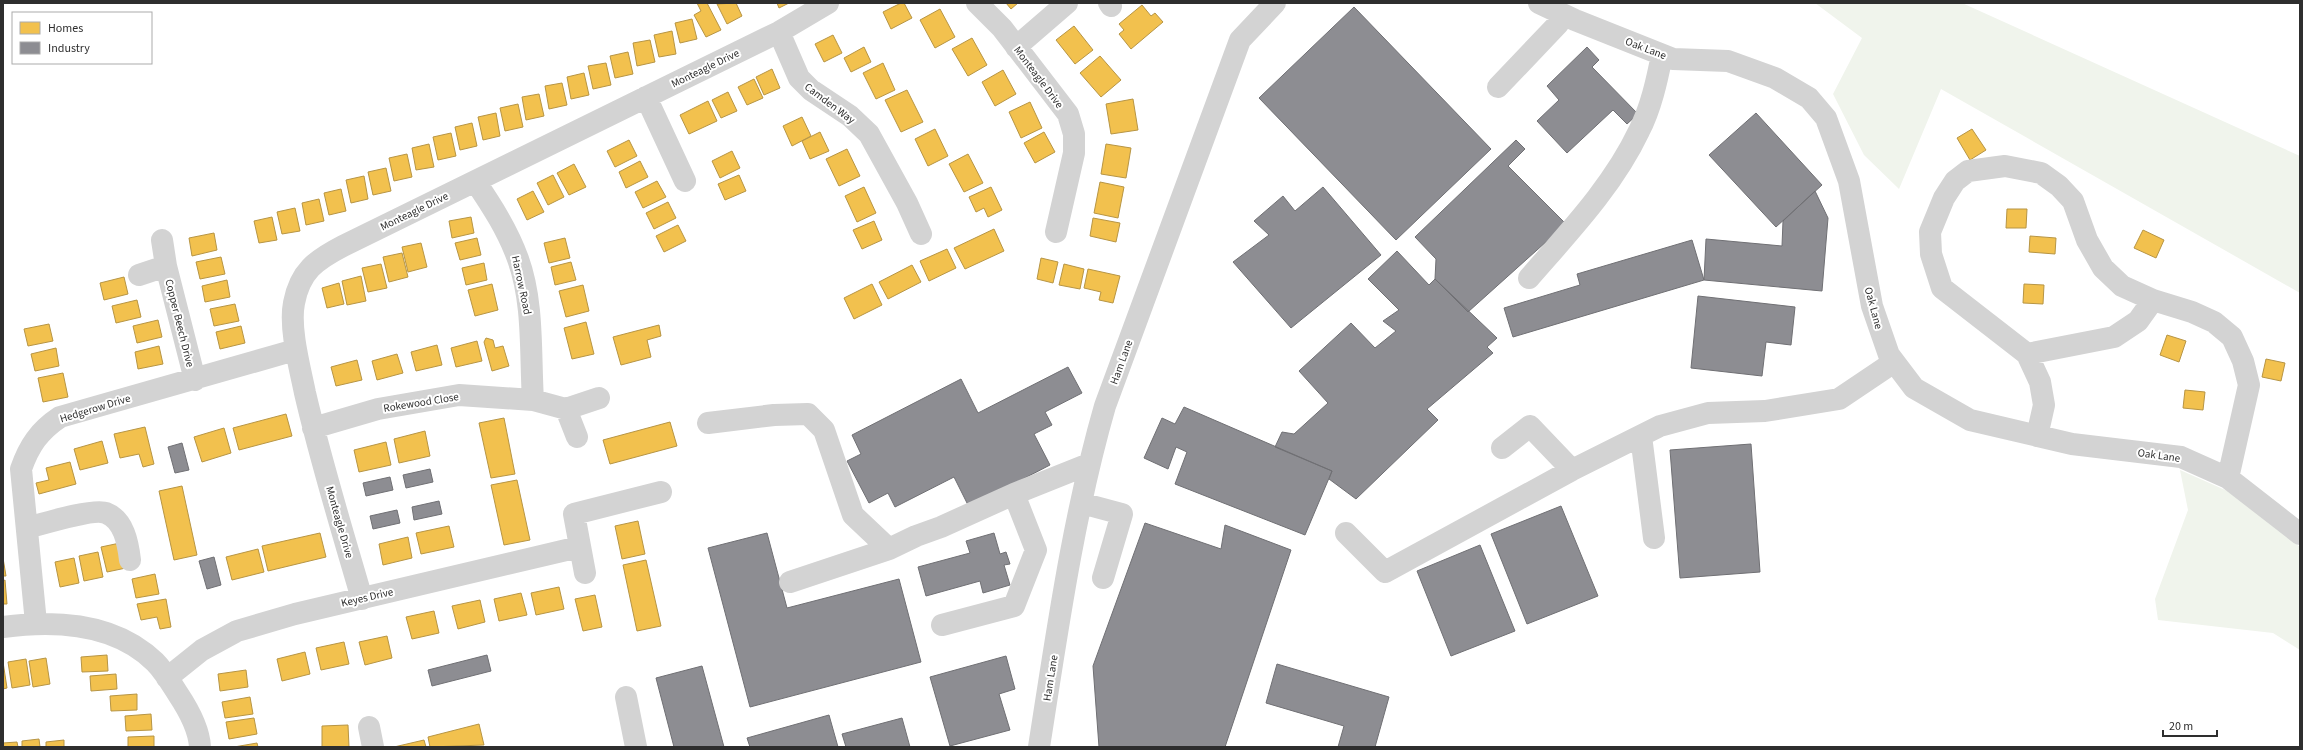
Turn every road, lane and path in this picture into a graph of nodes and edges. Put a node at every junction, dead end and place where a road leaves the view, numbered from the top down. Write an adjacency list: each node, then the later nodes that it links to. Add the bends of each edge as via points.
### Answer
1 (828, 3): 7 (street, Monteagle Drive)
2 (977, 3): 8 (street, Monteagle Drive, via 1002,28)
3 (1067, 3): 8 (street)
4 (1275, 3): 34 (street, Ham Lane, via 1240,40 1105,406)
5 (1539, 3): 6 (street, Oak Lane)
6 (1564, 15): 9 (street, Oak Lane); 10 (street)
7 (779, 32): 11 (street, Monteagle Drive); 15 (street, Camden Way, via 799,78 850,116 869,134)
8 (1016, 47): 14 (street, Monteagle Drive, via 1068,114 1074,134 1074,153)
9 (1662, 55): 19 (street, via 1658,77 1640,130 1626,154 1585,213); 23 (street, Oak Lane, via 1673,59 1728,61 1774,78 1809,98 1826,118 1849,181 1872,306 1889,355)
10 (1498, 87)
11 (646, 97): 12 (street, Monteagle Drive); 13 (street)
12 (475, 181): 21 (street, Monteagle Drive, via 316,261 304,276 293,304); 26 (street, Harrow Road, via 500,218 518,260 528,307)
13 (685, 181)
14 (1056, 232)
15 (921, 234)
16 (162, 240): 17 (street, Copper Beech Drive)
17 (166, 266): 18 (street, Copper Beech Drive); 24 (street, Copper Beech Drive)
18 (139, 275)
19 (1529, 278)
20 (2153, 300): 22 (street, via 2138,321 2114,337); 22 (street, via 2122,286 2103,268 2086,240 2073,201 2059,186 2040,173 2005,166 1968,171 1955,181 1944,198 1930,232 1931,254 1942,288); 36 (street, via 2214,322 2232,337 2243,362 2249,385)
21 (295, 350): 24 (street, Hedgerow Drive); 29 (street, Monteagle Drive)
22 (2027, 354): 31 (street, via 2040,382 2044,405)
23 (1894, 362): 30 (street, via 1839,399 1765,411 1708,413 1660,426); 31 (street, Oak Lane, via 1914,388 1970,420)
24 (195, 380): 40 (street, Hedgerow Drive, via 60,417 48,425 30,446 21,469)
25 (599, 398): 27 (street)
26 (533, 400): 27 (street, Rokewood Close); 29 (street, Rokewood Close, via 459,395 378,409)
27 (566, 409): 32 (street)
28 (708, 423): 45 (street, via 774,415 808,414 824,430 853,514)
29 (313, 428): 50 (street, Monteagle Drive)
30 (1641, 436): 35 (street); 43 (street)
31 (2037, 436): 36 (street, Oak Lane, via 2072,444 2181,457)
32 (578, 437)
33 (1502, 448): 35 (street, via 1530,426)
34 (1089, 464): 38 (street); 39 (street, Ham Lane)
35 (1572, 470): 41 (street, via 1385,572)
36 (2228, 478): 42 (street, Oak Lane)
37 (661, 492): 44 (street, via 574,514)
38 (1014, 494): 45 (street); 52 (street, via 1036,550 1014,606)
39 (1081, 503): 48 (street, via 1122,514); 58 (street, Ham Lane)
40 (26, 528): 46 (street, via 93,512 105,512 122,528); 51 (street, Hedgerow Drive)
41 (1346, 533)
42 (2300, 534)
43 (1654, 538)
44 (579, 546): 47 (street); 50 (street, Keyes Drive)
45 (889, 549): 49 (street)
46 (130, 560)
47 (585, 573)
48 (1103, 578)
49 (790, 582)
50 (362, 599): 54 (street, Keyes Drive, via 295,614 238,631 202,650)
51 (36, 623): 53 (street); 54 (street, via 96,628 120,638 154,662)
52 (942, 625)
53 (3, 628)
54 (168, 678): 56 (street, via 190,712)
55 (626, 697): 57 (street)
56 (200, 747)
57 (636, 747)
58 (1039, 747)

